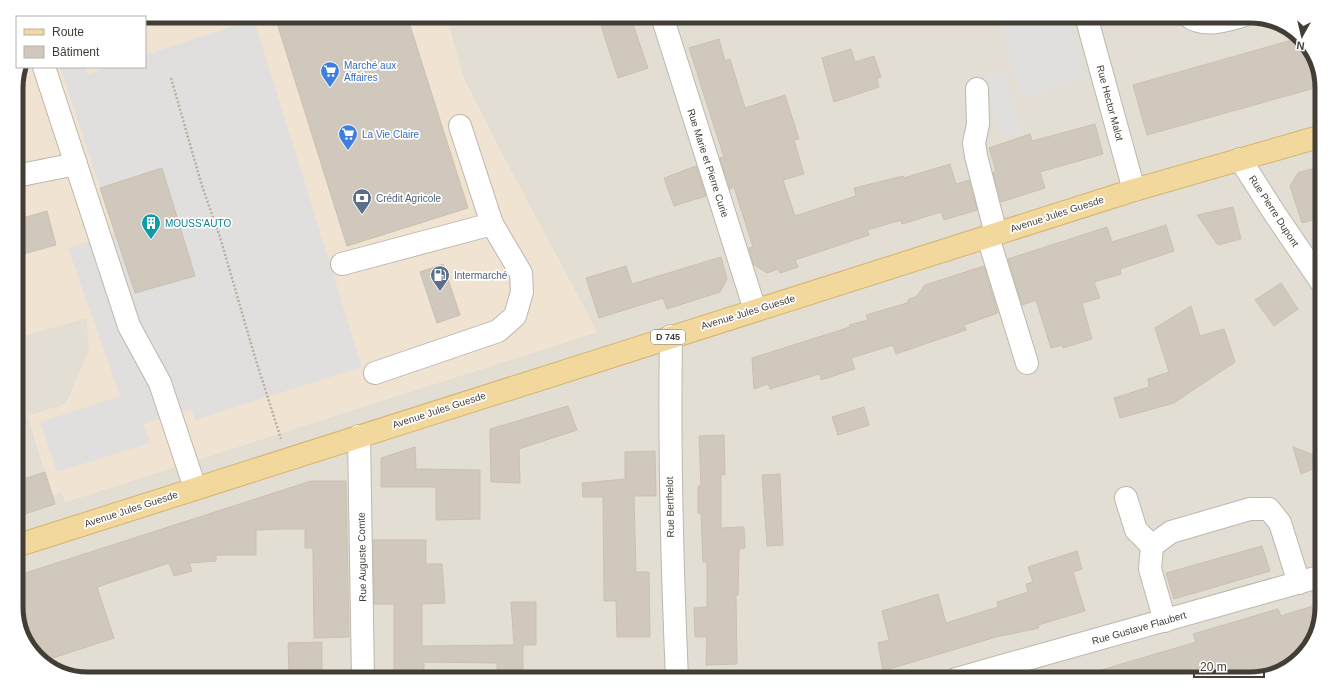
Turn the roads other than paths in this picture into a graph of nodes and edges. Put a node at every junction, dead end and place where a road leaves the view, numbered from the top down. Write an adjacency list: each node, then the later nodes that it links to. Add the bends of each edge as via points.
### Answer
1 (664, 23): 15 (street, Rue Marie et Pierre Curie)
2 (1088, 23): 10 (street, Rue Hector Malot)
3 (44, 68): 8 (street)
4 (977, 89): 12 (street, via 978,124 974,142)
5 (460, 126): 11 (street)
6 (1315, 138): 7 (main road, Avenue Jules Guesde / D 745)
7 (1240, 160): 10 (main road, Avenue Jules Guesde / D 745); 14 (street, Rue Pierre Dupont)
8 (76, 164): 9 (street); 20 (street, via 101,215 119,270 129,326 160,383)
9 (23, 175)
10 (1134, 190): 12 (main road, Avenue Jules Guesde / D 745)
11 (492, 224): 13 (street); 18 (street, via 521,273 522,292 515,316 498,331)
12 (992, 235): 15 (main road, Avenue Jules Guesde / D 745); 17 (street)
13 (342, 264)
14 (1315, 273)
15 (755, 310): 16 (main road, Avenue Jules Guesde / D 745)
16 (671, 336): 19 (main road, Avenue Jules Guesde / D 745); 28 (street, Rue Berthelot, via 669,444)
17 (1027, 363)
18 (375, 372)
19 (359, 436): 20 (main road, Avenue Jules Guesde / D 745); 27 (street, Rue Auguste Comte)
20 (195, 488): 22 (main road, Avenue Jules Guesde / D 745)
21 (1126, 498): 23 (street, via 1136,530)
22 (23, 544)
23 (1152, 546): 25 (street, via 1170,532 1250,509 1269,509 1280,523); 26 (street, via 1150,569)
24 (1315, 578): 25 (street, Rue Gustave Flaubert)
25 (1299, 583): 26 (street, Rue Gustave Flaubert)
26 (1165, 621): 29 (street, Rue Gustave Flaubert)
27 (363, 672)
28 (677, 672)
29 (1003, 672)

